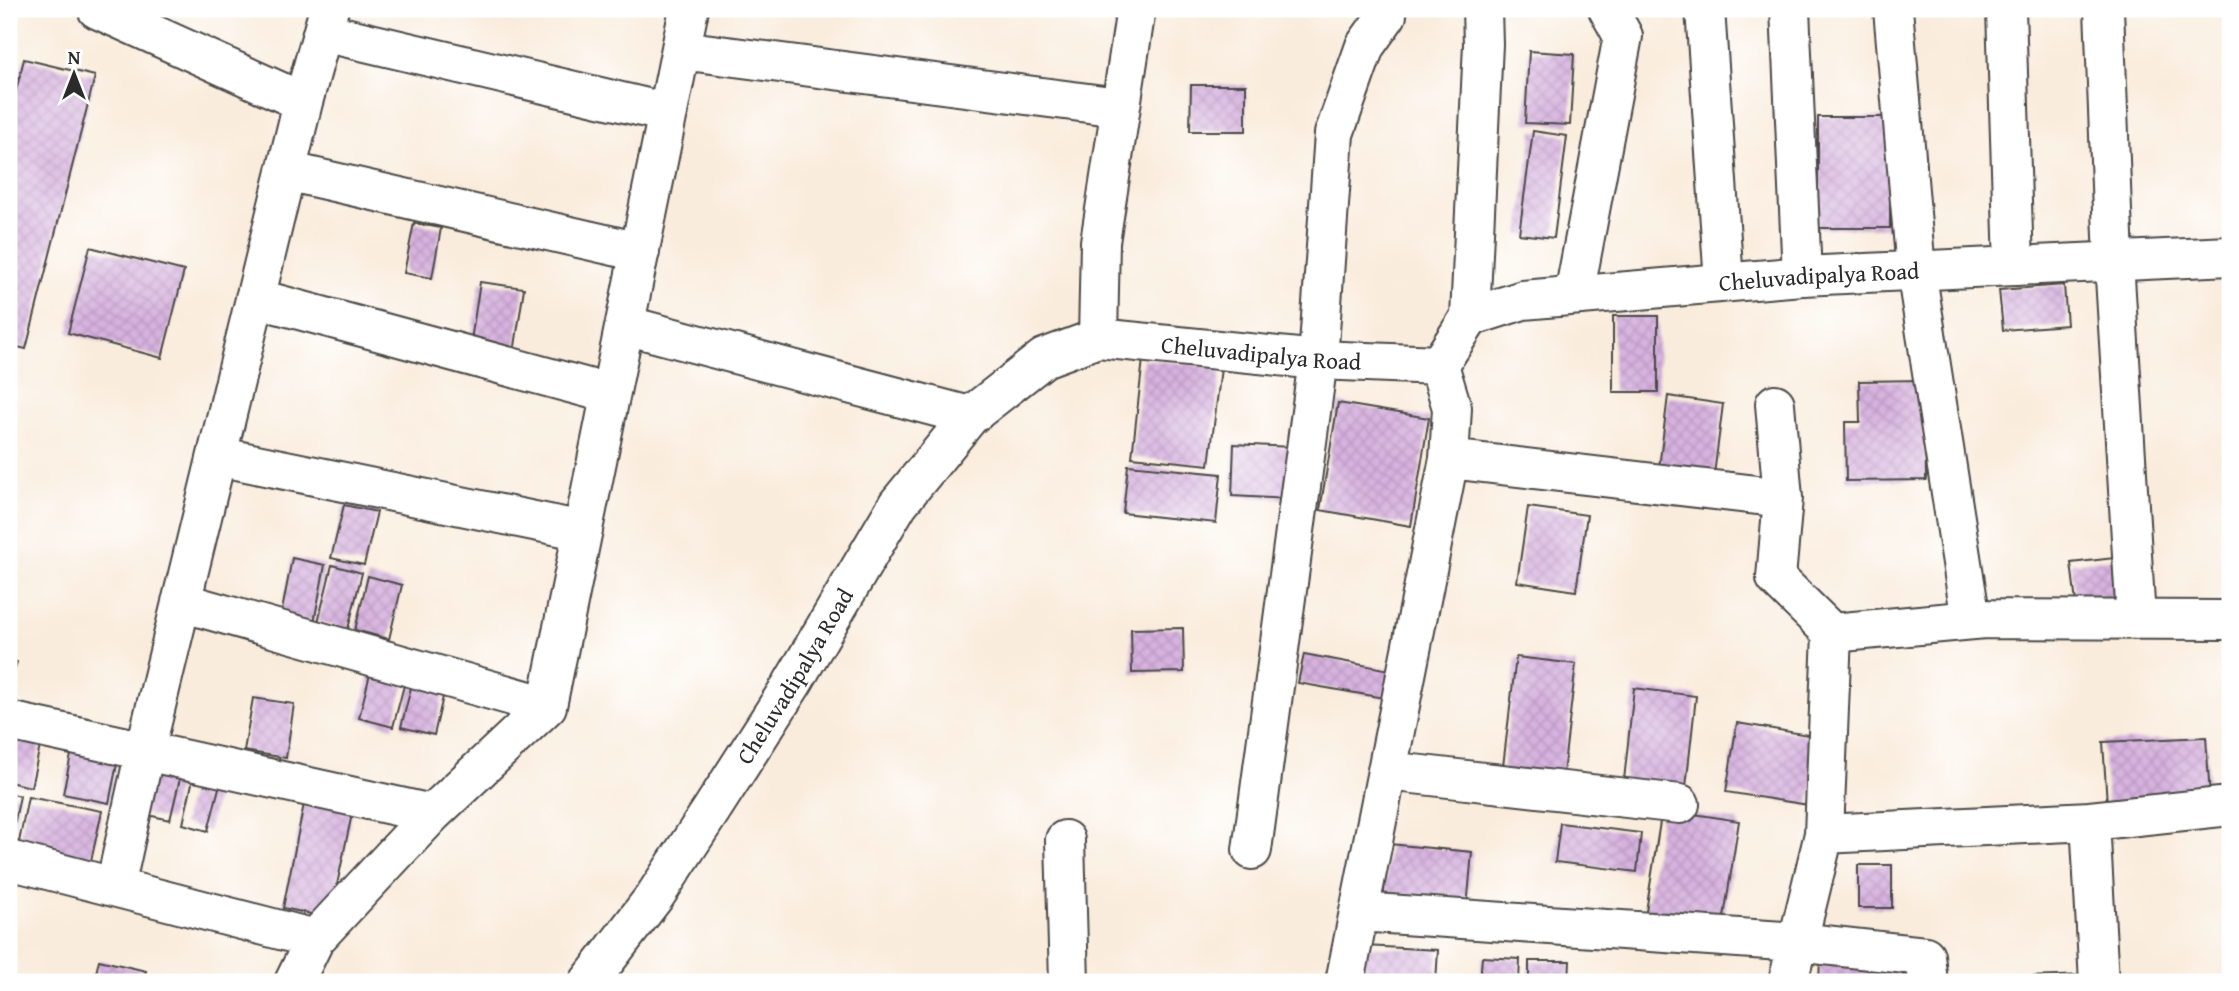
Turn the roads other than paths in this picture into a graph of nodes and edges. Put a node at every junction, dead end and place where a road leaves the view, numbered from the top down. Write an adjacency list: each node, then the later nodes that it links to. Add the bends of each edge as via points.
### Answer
1 (97, 9): 14 (street)
2 (689, 9): 13 (street)
3 (1136, 9): 15 (street)
4 (1387, 9): 30 (street, via 1365,46 1334,134)
5 (1482, 9): 27 (street)
6 (1608, 9): 25 (street, via 1623,36)
7 (1705, 9): 24 (street)
8 (1790, 9): 23 (street)
9 (1893, 9): 22 (street)
10 (2006, 9): 21 (street)
11 (2104, 9): 20 (street)
12 (326, 20): 14 (street); 16 (street)
13 (681, 50): 15 (street); 16 (street)
14 (303, 102): 17 (street)
15 (1119, 107): 29 (street, via 1100,242)
16 (668, 113): 18 (street)
17 (286, 171): 18 (street); 26 (street)
18 (640, 252): 28 (street)
19 (2230, 256): 20 (street, Cheluvadipalya Road)
20 (2113, 261): 21 (street, Cheluvadipalya Road); 41 (street)
21 (2014, 266): 22 (street, Cheluvadipalya Road)
22 (1916, 270): 23 (street, Cheluvadipalya Road); 40 (street)
23 (1802, 276): 24 (street, Cheluvadipalya Road)
24 (1724, 282): 25 (street, Cheluvadipalya Road)
25 (1574, 295): 27 (street, Cheluvadipalya Road, via 1523,300)
26 (256, 298): 32 (street); 35 (street)
27 (1470, 317): 31 (street)
28 (625, 325): 32 (street); 34 (street)
29 (1098, 338): 30 (street, Cheluvadipalya Road); 34 (street, Cheluvadipalya Road, via 1044,358)
30 (1318, 360): 31 (street, Cheluvadipalya Road); 54 (street)
31 (1439, 365): 36 (street, via 1452,408)
32 (610, 394): 38 (street)
33 (1775, 404): 37 (street)
34 (970, 416): 61 (street, Cheluvadipalya Road, via 898,504 792,684 655,896)
35 (217, 456): 38 (street); 39 (street)
36 (1449, 459): 37 (street); 47 (street)
37 (1783, 498): 43 (street, via 1776,578)
38 (583, 531): 44 (street)
39 (181, 601): 44 (street); 46 (street)
40 (1971, 620): 41 (street); 43 (street)
41 (2136, 620): 42 (street)
42 (2230, 620)
43 (1832, 633): 52 (street)
44 (547, 706): 50 (street)
45 (9, 721): 46 (street)
46 (145, 751): 50 (street); 56 (street)
47 (1387, 771): 48 (street); 57 (street)
48 (1680, 804)
49 (2230, 806): 51 (street)
50 (432, 814): 58 (street)
51 (2090, 821): 52 (street); 66 (street)
52 (1824, 834): 59 (street)
53 (1065, 841): 62 (street)
54 (1252, 850)
55 (9, 860): 56 (street)
56 (115, 887): 58 (street)
57 (1359, 912): 59 (street); 63 (street)
58 (315, 939): 60 (street)
59 (1797, 942): 64 (street); 65 (street, via 1925,956)
60 (294, 982)
61 (589, 982)
62 (1069, 982)
63 (1345, 982)
64 (1788, 982)
65 (1928, 982)
66 (2099, 982)

